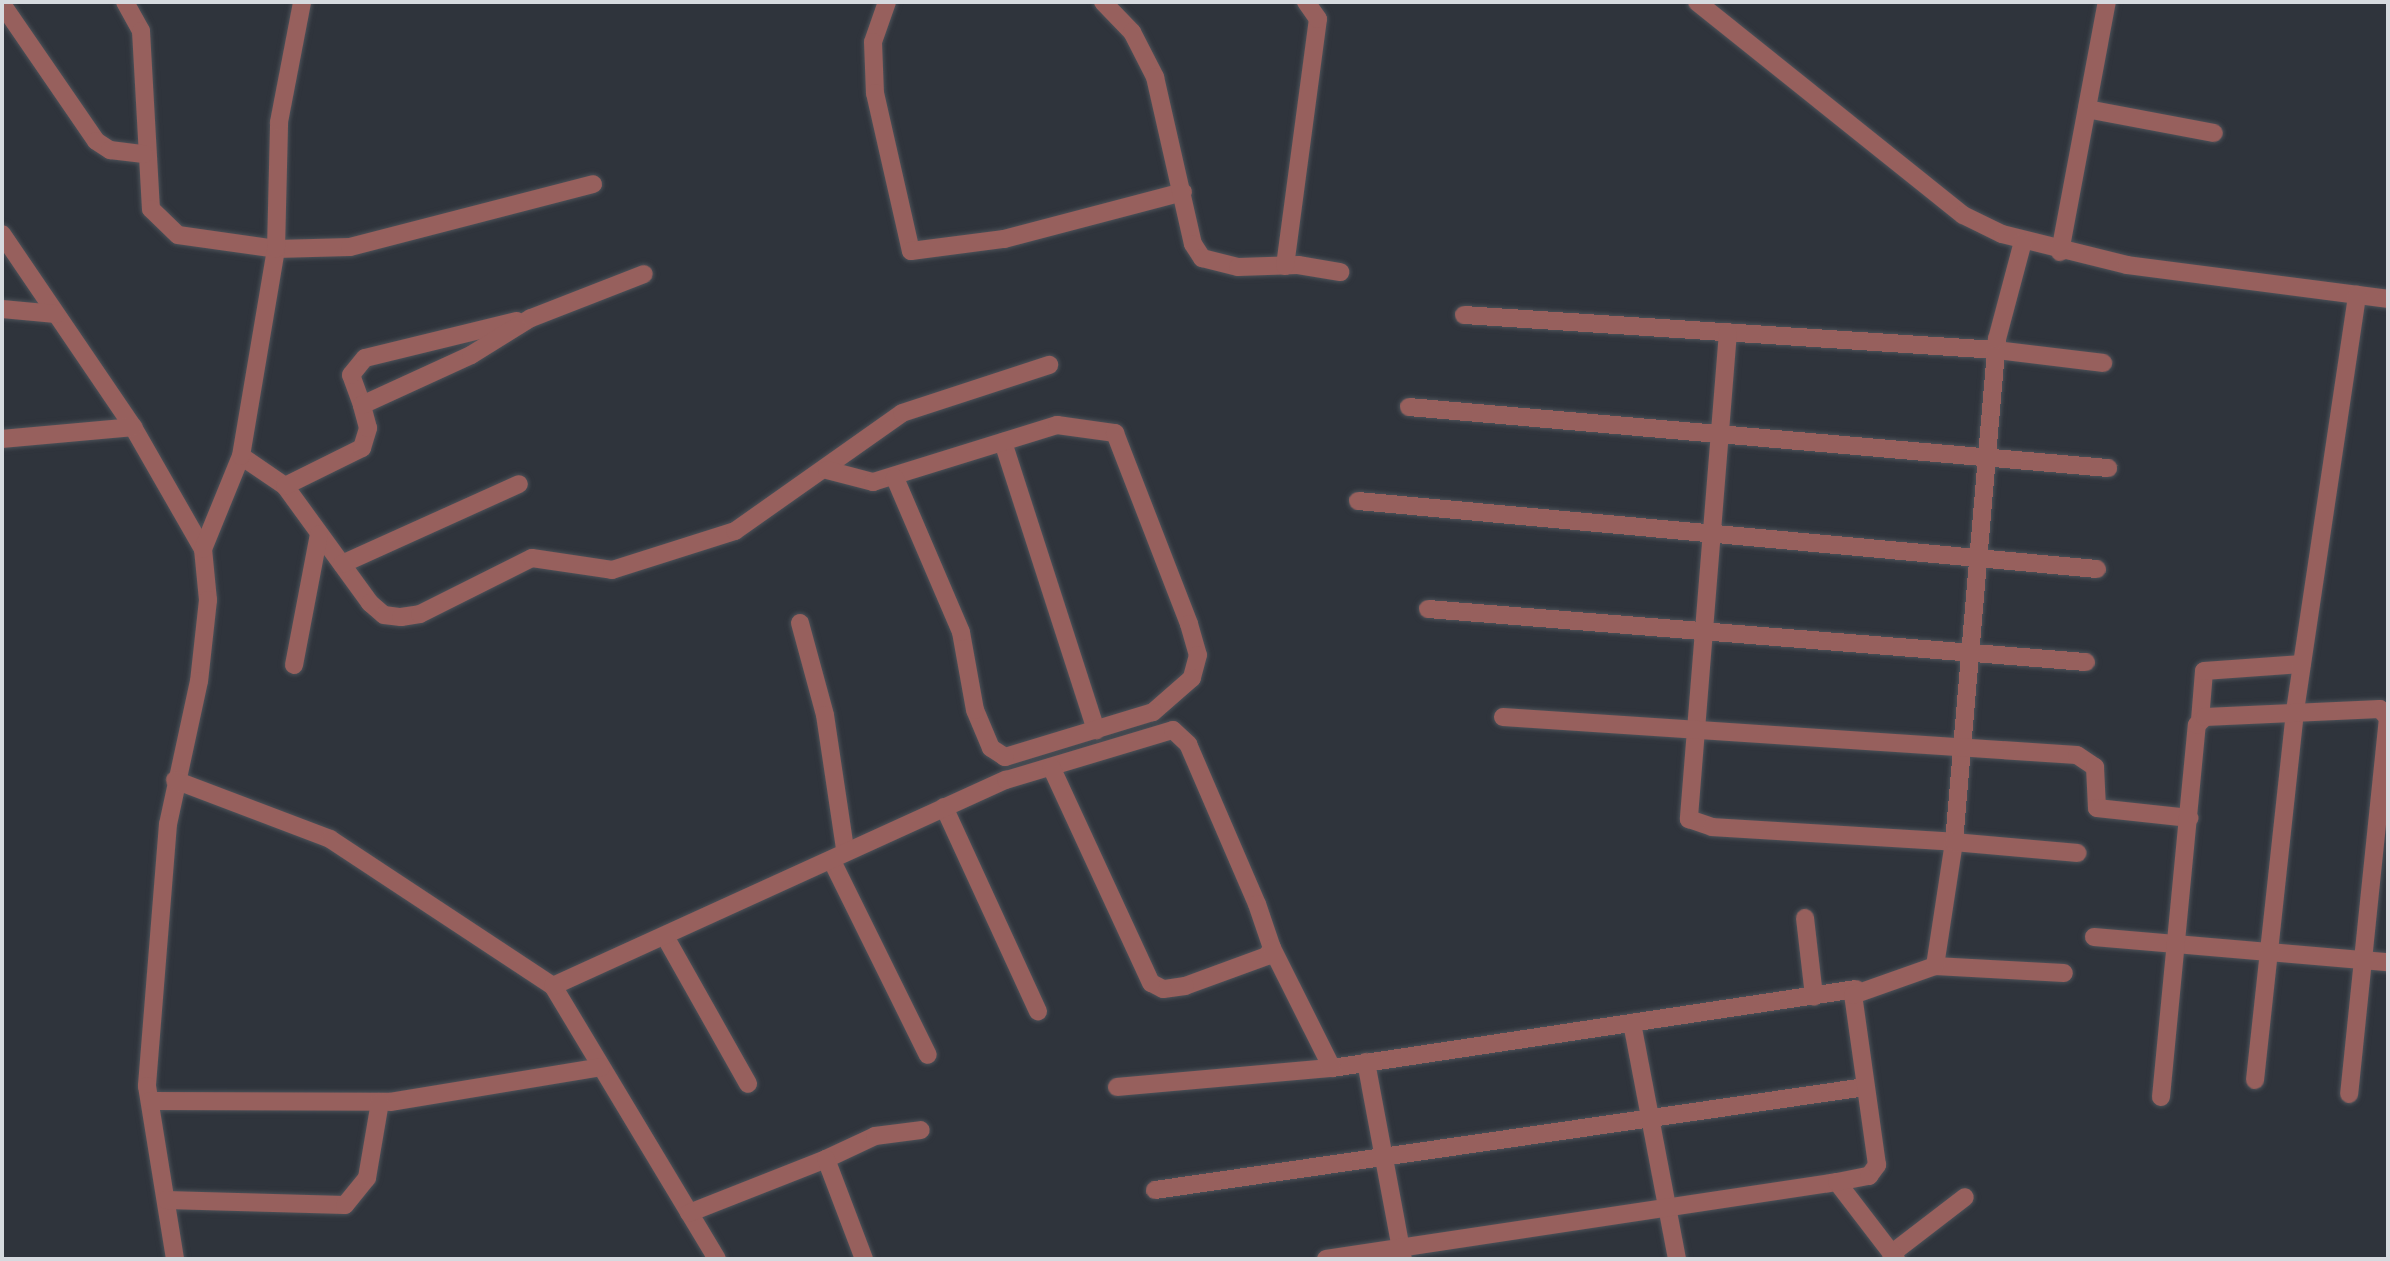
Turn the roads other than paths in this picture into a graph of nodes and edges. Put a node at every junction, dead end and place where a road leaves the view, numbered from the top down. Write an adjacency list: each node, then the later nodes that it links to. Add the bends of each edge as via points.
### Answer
1 (125, 2): 11 (street, via 141,31)
2 (302, 2): 16 (street, via 279,122)
3 (883, 2): 13 (street, via 873,42 875,93 911,251 1004,239)
4 (1103, 2): 13 (street, via 1132,32 1155,77)
5 (1306, 2): 18 (street, via 1318,19)
6 (1697, 2): 15 (street, via 1963,215)
7 (2107, 2): 9 (street)
8 (2, 4): 11 (street, via 96,141 110,150)
9 (2087, 109): 10 (street); 17 (street)
10 (2214, 133)
11 (144, 154): 16 (street, via 151,209 163,224 178,234)
12 (593, 184): 16 (street, via 373,243)
13 (1182, 192): 18 (street, via 1193,244 1202,258 1238,267)
14 (2, 234): 24 (street)
15 (2022, 241): 17 (street); 28 (street)
16 (276, 249): 37 (street)
17 (2060, 253): 21 (street)
18 (1285, 266): 19 (street)
19 (1340, 272)
20 (644, 274): 26 (street)
21 (2357, 295): 22 (street); 56 (street)
22 (2388, 299)
23 (2, 309): 24 (street)
24 (56, 314): 33 (street)
25 (1464, 315): 27 (street)
26 (531, 318): 31 (street, via 471,355); 31 (street, via 365,358 351,375)
27 (1728, 332): 28 (street); 34 (street)
28 (1996, 350): 29 (street); 38 (street)
29 (2102, 363)
30 (1049, 365): 40 (street, via 902,413 852,444)
31 (362, 405): 43 (street, via 368,428 362,448)
32 (1409, 407): 34 (street)
33 (133, 428): 35 (street); 47 (street)
34 (1719, 434): 38 (street); 45 (street)
35 (2, 439)
36 (1003, 442): 41 (street); 62 (street); 62 (street, via 1057,425 1115,433 1189,624 1198,655 1192,678 1153,712)
37 (241, 456): 43 (street); 47 (street)
38 (1986, 461): 39 (street); 48 (street)
39 (2108, 468)
40 (827, 470): 41 (street, via 873,482); 49 (street, via 735,531 612,570 532,558 420,614 384,615)
41 (895, 478): 62 (street, via 961,632 975,710 991,748 1004,757)
42 (519, 484): 49 (street)
43 (285, 486): 46 (street)
44 (1358, 501): 45 (street)
45 (1711, 530): 48 (street); 53 (street)
46 (319, 534): 49 (street); 57 (street)
47 (203, 548): 65 (street, via 208,600 199,681)
48 (1978, 555): 50 (street); 54 (street)
49 (342, 564)
50 (2097, 569)
51 (1428, 609): 53 (street)
52 (800, 623): 70 (street, via 825,715)
53 (1703, 628): 54 (street); 61 (street)
54 (1970, 652): 55 (street); 63 (street)
55 (2086, 662)
56 (2302, 664): 58 (street); 60 (street, via 2204,671)
57 (295, 665)
58 (2295, 711): 60 (street); 76 (street); 77 (street, via 2380,709 2388,718)
59 (1503, 717): 61 (street)
60 (2200, 720): 67 (street)
61 (1695, 728): 63 (street); 68 (street, via 1690,823)
62 (1096, 730)
63 (1962, 746): 67 (street, via 2084,756 2095,767 2097,808); 68 (street)
64 (1051, 767): 66 (street); 74 (street, via 1172,730 1188,744); 74 (street, via 1151,983 1163,989 1185,986 1255,963)
65 (175, 780): 81 (street, via 330,839); 96 (street, via 158,911)
66 (944, 807): 70 (street); 84 (street)
67 (2189, 818): 75 (street)
68 (1954, 842): 69 (street); 79 (street, via 1942,953)
69 (2078, 853)
70 (838, 855): 73 (street); 86 (street)
71 (1805, 918): 83 (street)
72 (2094, 937): 75 (street)
73 (667, 940): 81 (street); 91 (street)
74 (1272, 948): 89 (street)
75 (2176, 948): 76 (street); 95 (street)
76 (2271, 953): 77 (street); 90 (street)
77 (2364, 961): 78 (street); 94 (street)
78 (2388, 962)
79 (1935, 966): 80 (street); 82 (street)
80 (2064, 973)
81 (553, 986): 88 (street)
82 (1856, 989): 83 (street); 93 (street)
83 (1814, 996): 85 (street)
84 (1038, 1011)
85 (1632, 1023): 87 (street); 98 (street)
86 (928, 1055)
87 (1366, 1062): 89 (street); 100 (street)
88 (601, 1067): 97 (street); 107 (street)
89 (1332, 1068): 92 (street)
90 (2255, 1080)
91 (748, 1084)
92 (1117, 1087)
93 (1865, 1087): 98 (street); 102 (street, via 1877,1165 1869,1176)
94 (2349, 1094)
95 (2161, 1097)
96 (150, 1101): 97 (street); 105 (street)
97 (380, 1102): 105 (street, via 367,1178 345,1205)
98 (1649, 1114): 100 (street); 106 (street)
99 (920, 1130): 101 (street, via 875,1136)
100 (1384, 1156): 103 (street); 108 (street)
101 (826, 1159): 107 (street); 112 (street)
102 (1837, 1182): 106 (street); 109 (street)
103 (1155, 1190)
104 (1965, 1197): 109 (street)
105 (166, 1200): 110 (street)
106 (1670, 1208): 108 (street); 114 (street)
107 (689, 1213): 111 (street)
108 (1402, 1255): 113 (street)
109 (1894, 1256)
110 (175, 1259)
111 (717, 1259)
112 (864, 1259)
113 (1326, 1259)
114 (1677, 1259)

